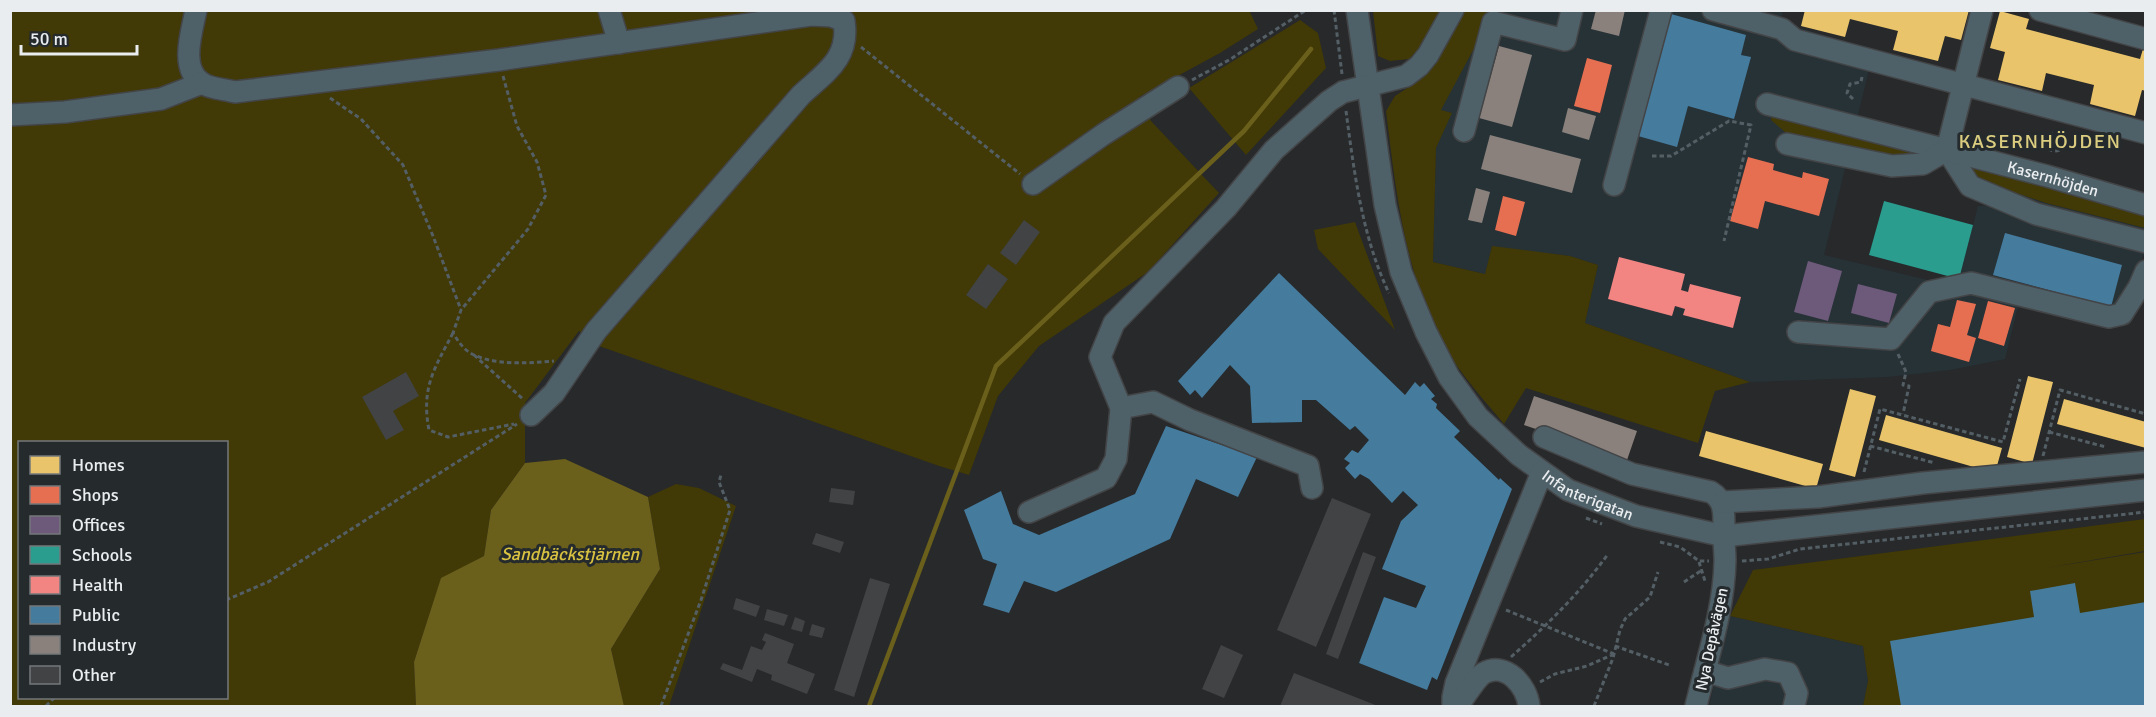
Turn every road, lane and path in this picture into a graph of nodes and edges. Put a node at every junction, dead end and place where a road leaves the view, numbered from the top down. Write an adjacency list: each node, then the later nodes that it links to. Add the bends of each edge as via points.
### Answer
1 (196, 10): 17 (street, via 189,61 192,72)
2 (609, 10): 13 (street)
3 (1306, 10): 21 (path, via 1229,60)
4 (1334, 10): 22 (path)
5 (1357, 10): 20 (street, Infanterigatan)
6 (1453, 10): 20 (street, via 1440,38 1419,66 1406,76)
7 (1572, 10): 26 (street, via 1565,40 1493,22)
8 (1661, 10): 33 (street)
9 (1713, 10): 15 (street, via 1782,29 1795,40)
10 (1982, 10): 19 (street)
11 (2040, 10): 12 (street)
12 (2145, 39)
13 (619, 43): 14 (street, via 812,15 844,21); 16 (street)
14 (843, 50): 32 (path, via 861,47); 43 (street, via 833,66 801,95 596,331)
15 (1866, 57): 19 (street); 23 (path, via 1861,82 1848,88)
16 (499, 60): 18 (street); 39 (path, via 517,126 537,162 546,195 528,229)
17 (202, 83): 18 (street, via 235,92); 25 (street, via 160,99)
18 (300, 84): 39 (path, via 333,99 361,119 403,165)
19 (1963, 84): 27 (street); 29 (street)
20 (1367, 85): 22 (street); 58 (street, Infanterigatan, via 1385,205 1401,272 1426,332 1449,377 1478,417 1519,455)
21 (1178, 87): 32 (street)
22 (1343, 92): 38 (path, via 1368,234); 46 (street, via 1274,150 1226,208 1114,323 1100,357)
23 (1853, 99)
24 (1767, 104): 29 (street, Kasernhöjden)
25 (10, 115)
26 (1464, 131)
27 (2145, 133)
28 (1787, 144): 29 (street, via 1892,166 1923,164)
29 (1947, 150): 34 (street, Kasernhöjden); 36 (street, via 1970,186 2036,214)
30 (2052, 151): 30 (path, via 2046,146 2047,138 2058,134 2064,145)
31 (1652, 156): 35 (path, via 1671,156 1729,121 1751,125)
32 (1033, 184)
33 (1614, 185)
34 (2145, 205)
35 (1724, 241)
36 (2145, 242)
37 (2145, 271): 40 (street, via 2122,314 2109,317 1971,283 1929,292 1891,339)
38 (1390, 297)
39 (461, 310): 41 (path)
40 (1798, 332)
41 (453, 333): 42 (path); 74 (path, via 430,376 425,408 429,430 448,437 519,423 268,582)
42 (472, 354): 43 (path, via 525,363); 47 (path)
43 (577, 360): 47 (street, via 554,393)
44 (1906, 372): 49 (path, via 1903,385 1909,386)
45 (2020, 379): 49 (path, via 2003,442)
46 (1120, 408): 59 (street, via 1153,402 1266,448 1308,466); 63 (street, via 1116,459 1106,478)
47 (533, 413)
48 (2145, 414): 50 (path, via 2060,390)
49 (1902, 415): 52 (path, via 1880,409)
50 (2049, 432): 53 (path); 56 (path)
51 (1544, 437): 62 (street, via 1632,474 1711,492)
52 (1870, 446): 55 (path); 61 (path)
53 (2113, 449)
54 (2145, 462): 56 (street)
55 (1935, 463)
56 (2038, 472): 61 (street)
57 (721, 475): 83 (path, via 719,482 730,510)
58 (1538, 479): 67 (street, Infanterigatan, via 1636,516); 84 (street, via 1456,683)
59 (1312, 488)
60 (2145, 490): 67 (street, Infanterigatan)
61 (1859, 492): 62 (street)
62 (1722, 502): 67 (street, Nya Depåvägen)
63 (1029, 512)
64 (2145, 512): 70 (path, via 1800,549 1757,561)
65 (1582, 515): 66 (path)
66 (1602, 524)
67 (1724, 536): 70 (street, Nya Depåvägen)
68 (1658, 541): 70 (path, via 1680,548 1699,561)
69 (1608, 554): 76 (path)
70 (1725, 561): 81 (street, Nya Depåvägen, via 1720,609)
71 (1702, 570): 73 (path)
72 (1658, 572): 77 (path, via 1650,597 1626,619)
73 (1684, 582)
74 (228, 599)
75 (1504, 609): 76 (path)
76 (1545, 626): 78 (path); 80 (path)
77 (1615, 646): 78 (path); 79 (path)
78 (1614, 654): 82 (path, via 1538,683); 86 (path)
79 (1669, 664)
80 (1498, 671): 82 (street, via 1513,676); 84 (street, via 1484,672)
81 (1705, 671): 87 (street, Nya Depåvägen); 88 (street, via 1728,678 1765,669 1788,674 1797,693)
82 (1522, 685): 85 (street)
83 (661, 706)
84 (1455, 706)
85 (1529, 706)
86 (1594, 706)
87 (1696, 706)
88 (1794, 706)

